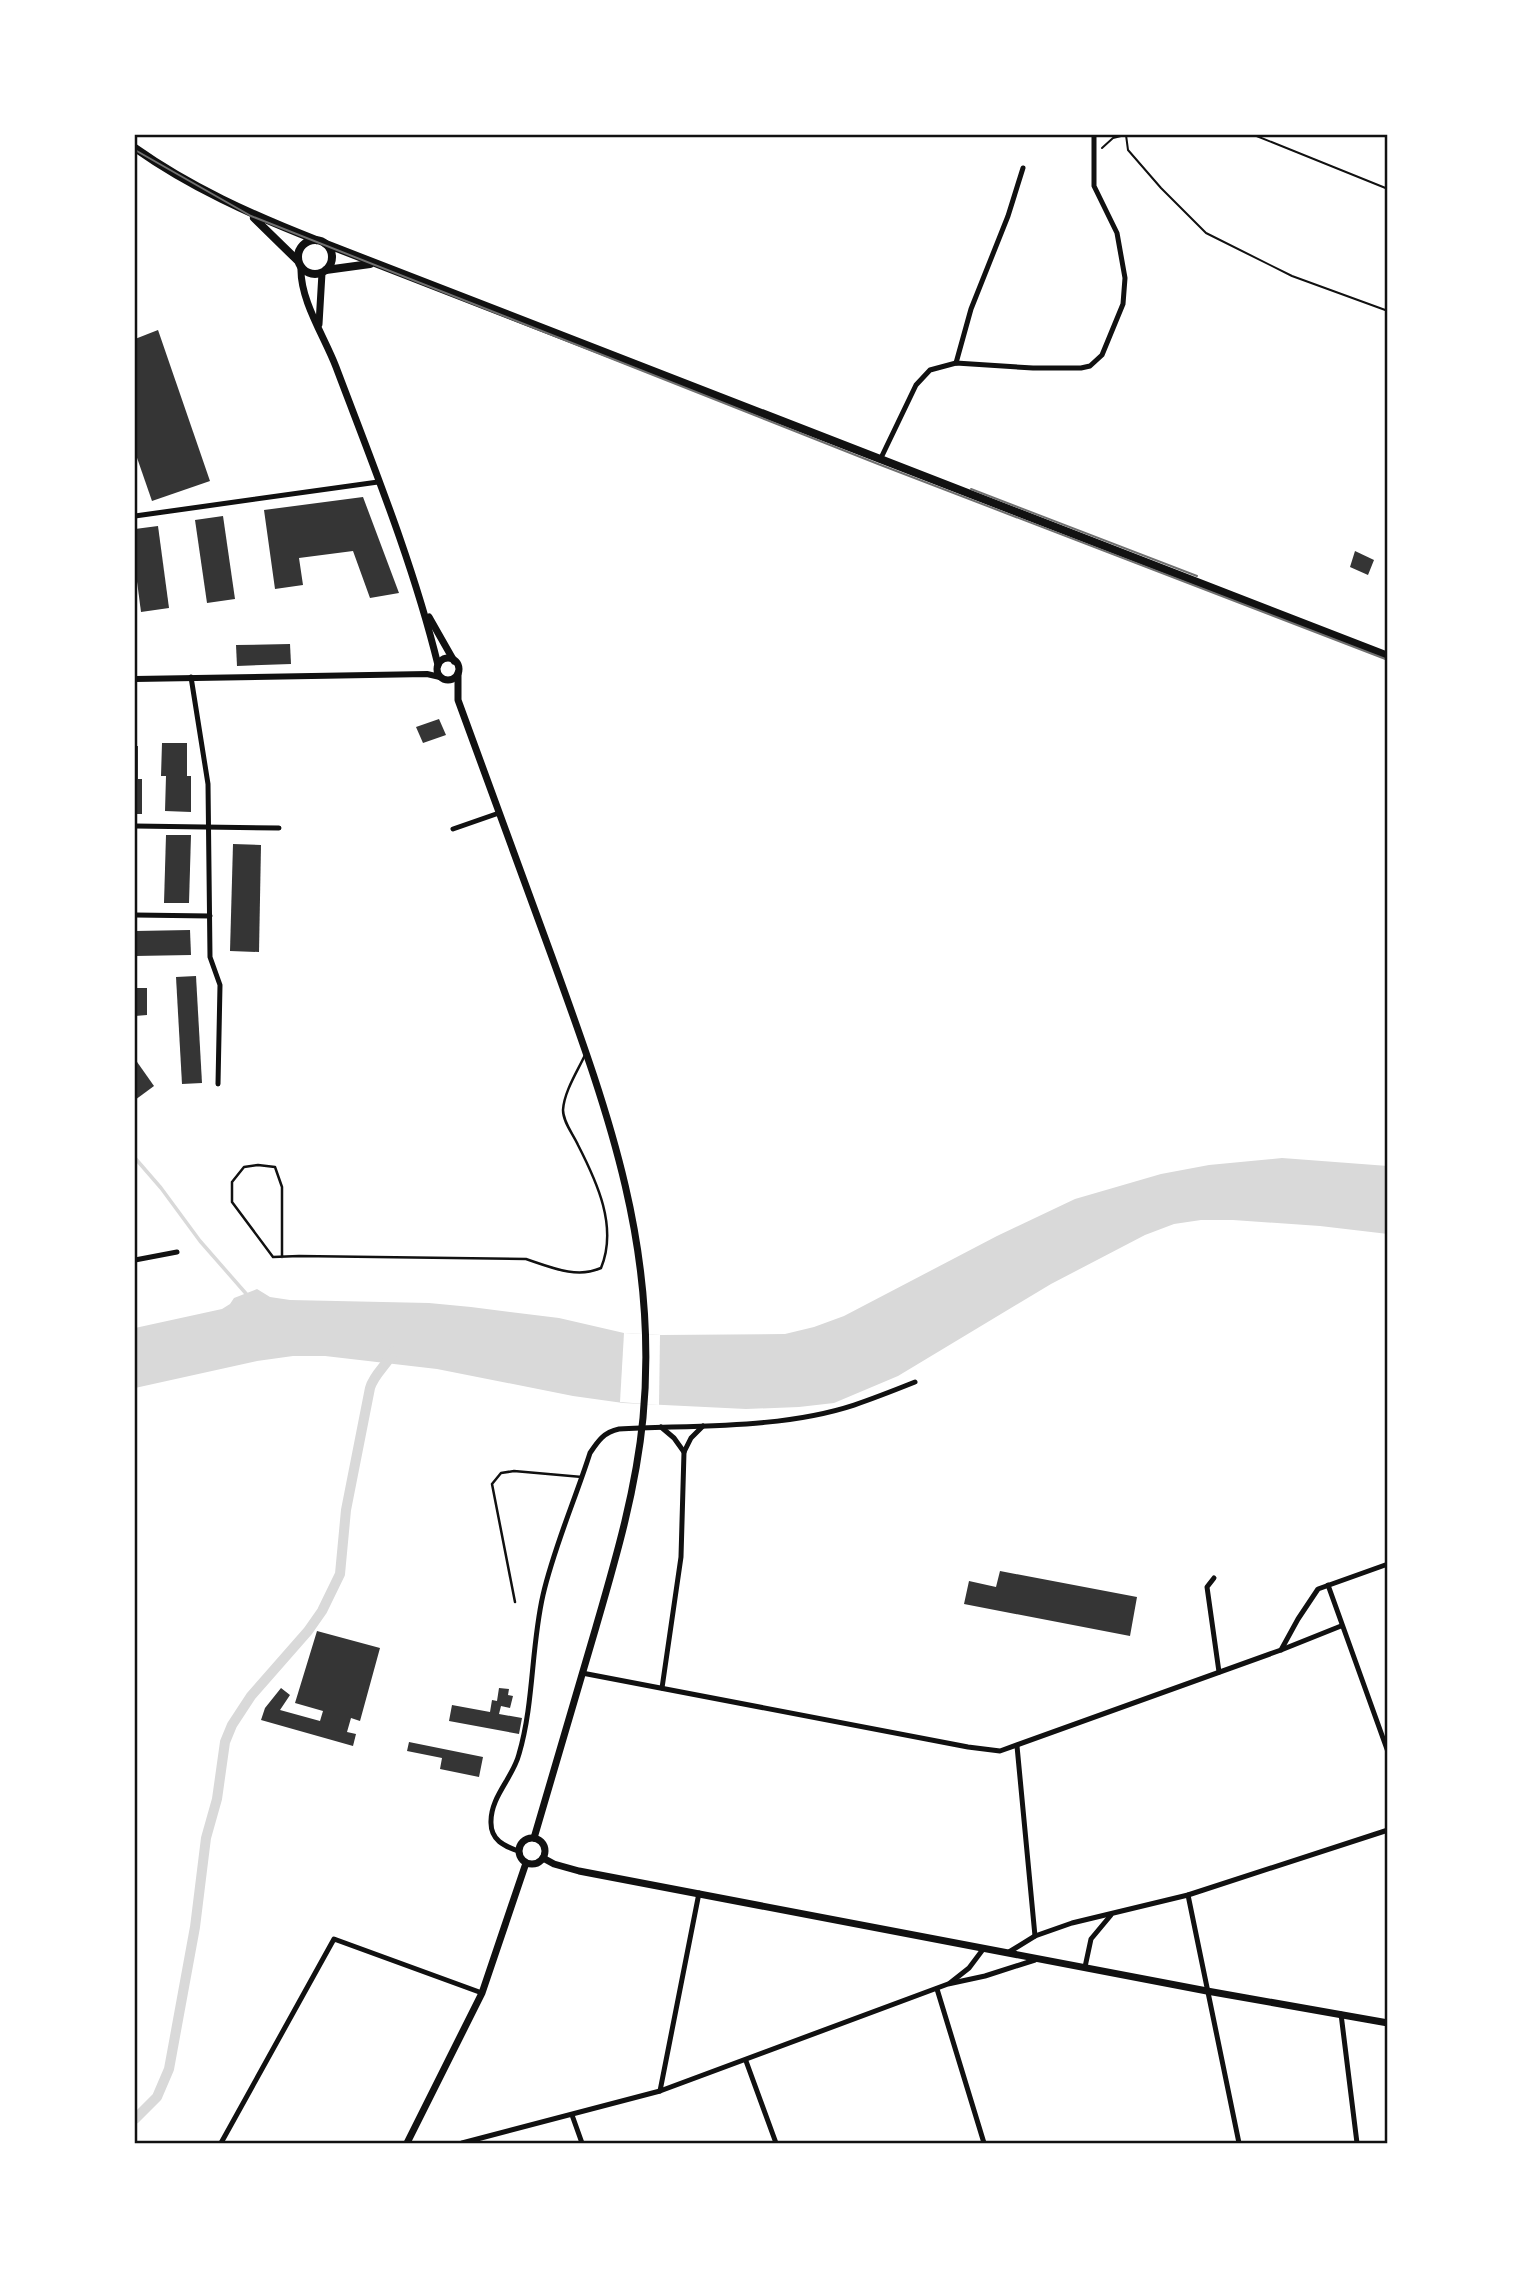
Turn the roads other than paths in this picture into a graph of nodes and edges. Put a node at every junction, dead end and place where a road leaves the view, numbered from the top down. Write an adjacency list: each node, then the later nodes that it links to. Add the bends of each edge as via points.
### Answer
1 (1094, 135): 11 (street, via 1094,186 1117,233 1125,278 1124,304 1102,355 1081,368)
2 (135, 148): 4 (main road)
3 (1023, 168): 11 (street)
4 (250, 214): 5 (main road); 7 (main road)
5 (316, 240): 6 (main road); 7 (main road, via 302,247)
6 (326, 244): 8 (main road); 9 (main road, via 332,260)
7 (300, 264): 9 (main road, via 309,273); 10 (main road, via 307,304)
8 (376, 264): 9 (main road); 12 (main road)
9 (324, 272): 10 (main road)
10 (319, 325): 13 (main road)
11 (956, 363): 12 (street, via 923,376)
12 (880, 460): 16 (main road)
13 (378, 482): 14 (street); 15 (main road)
14 (135, 516)
15 (424, 607): 17 (main road); 18 (main road)
16 (1388, 656)
17 (454, 660): 18 (main road, via 443,660); 19 (main road)
18 (439, 673): 19 (main road, via 449,680); 20 (street); 22 (main road)
19 (458, 673): 22 (main road)
20 (191, 677): 21 (street); 25 (street, via 208,784)
21 (135, 679)
22 (457, 696): 23 (main road)
23 (499, 813): 27 (street); 30 (main road)
24 (135, 826): 25 (street)
25 (209, 827): 26 (street); 29 (street)
26 (279, 828)
27 (453, 829)
28 (135, 915): 29 (street)
29 (210, 916): 31 (street, via 210,957 220,985)
30 (586, 1052): 33 (lane, via 566,1097 564,1118 602,1199 608,1234 601,1268 588,1273 560,1270 526,1259); 47 (main road, via 620,1156 637,1235 646,1372 638,1461 626,1523)
31 (218, 1084)
32 (177, 1252): 34 (street)
33 (282, 1257): 33 (lane, via 273,1257 232,1202 232,1182 244,1167 275,1167 282,1187)
34 (135, 1260)
35 (915, 1382): 36 (street, via 833,1410 757,1423)
36 (703, 1426): 37 (street); 38 (street)
37 (661, 1427): 38 (street); 39 (street, via 605,1434 590,1453)
38 (684, 1452): 48 (street, via 680,1569)
39 (582, 1477): 43 (lane, via 514,1471 501,1473 492,1484); 53 (street, via 543,1595 520,1754 491,1818 495,1838)
40 (1388, 1563): 42 (street)
41 (1214, 1578): 46 (street, via 1207,1587)
42 (1328, 1585): 44 (street); 45 (street, via 1312,1596)
43 (515, 1602)
44 (1341, 1626): 45 (street); 50 (street)
45 (1282, 1650): 46 (street)
46 (1219, 1672): 49 (street)
47 (582, 1673): 48 (street); 52 (main road)
48 (662, 1688): 49 (street, via 980,1749 1000,1751)
49 (1017, 1746): 59 (street)
50 (1388, 1752)
51 (1388, 1830): 57 (street)
52 (534, 1838): 53 (main road, via 523,1841); 54 (main road, via 543,1844)
53 (518, 1851): 55 (main road)
54 (543, 1858): 55 (main road); 56 (main road, via 563,1867)
55 (526, 1863): 67 (main road)
56 (699, 1893): 60 (main road); 71 (street)
57 (1188, 1895): 58 (street); 66 (street)
58 (1111, 1916): 59 (street); 63 (street, via 1091,1939)
59 (1035, 1936): 61 (street)
60 (984, 1948): 61 (main road); 64 (street, via 969,1968)
61 (1009, 1952): 62 (main road)
62 (1041, 1958): 63 (main road); 64 (street)
63 (1085, 1967): 66 (main road)
64 (948, 1984): 65 (street)
65 (937, 1989): 70 (street); 78 (street)
66 (1207, 1991): 68 (main road); 79 (street)
67 (481, 1993): 73 (main road); 74 (street, via 334,1939)
68 (1341, 2014): 69 (main road); 80 (street)
69 (1388, 2023)
70 (746, 2061): 71 (street); 77 (street)
71 (660, 2091): 72 (street)
72 (572, 2115): 75 (street); 76 (street)
73 (411, 2142)
74 (221, 2143)
75 (462, 2143)
76 (582, 2143)
77 (776, 2143)
78 (984, 2143)
79 (1240, 2143)
80 (1357, 2143)

